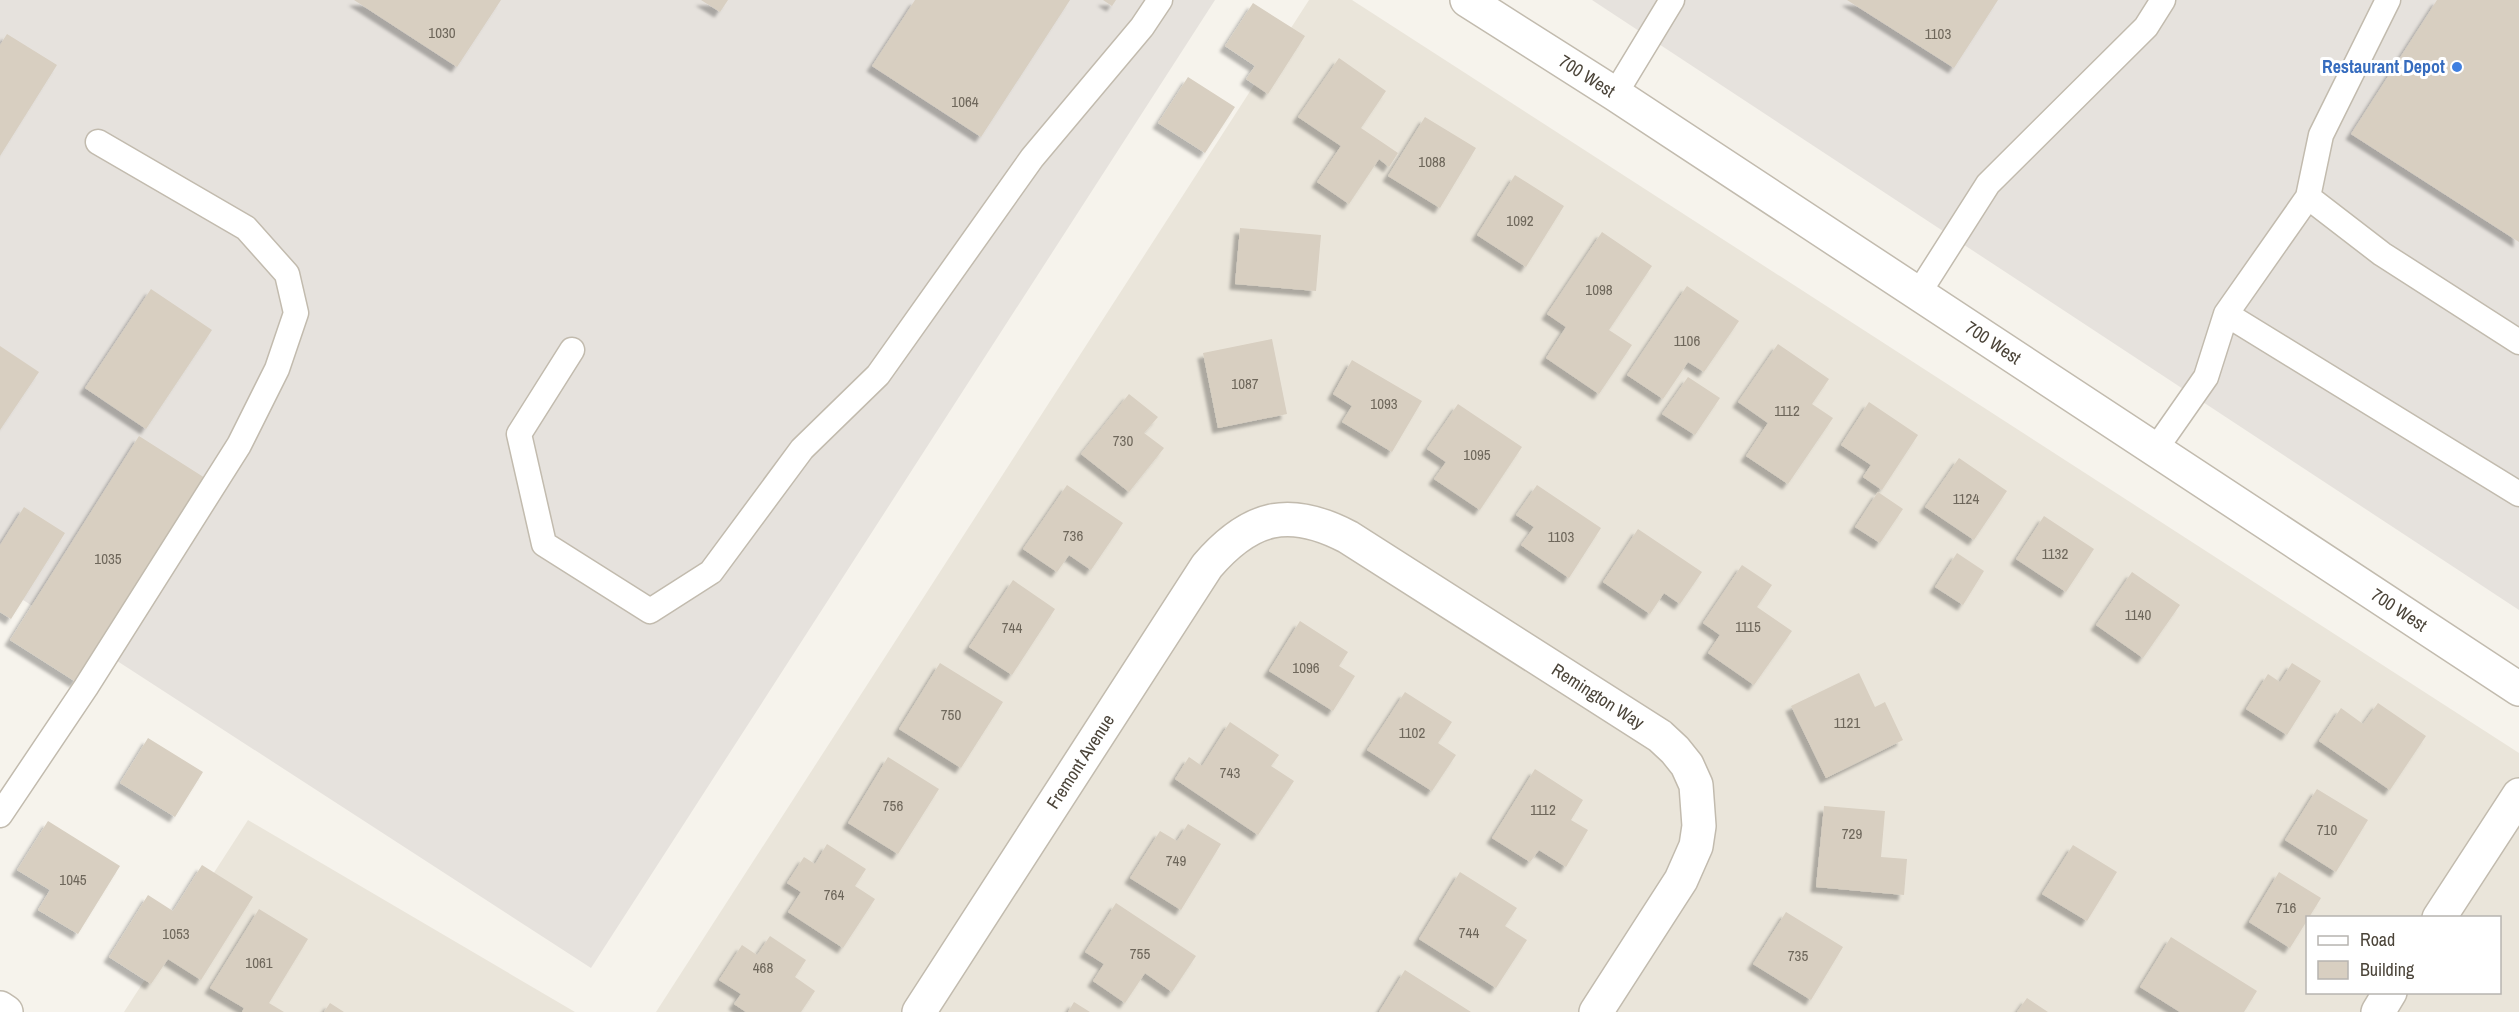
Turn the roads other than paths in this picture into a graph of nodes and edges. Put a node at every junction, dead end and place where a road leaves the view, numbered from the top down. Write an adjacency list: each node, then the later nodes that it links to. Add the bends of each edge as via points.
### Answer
1 (1160, 0): 12 (lane, via 1142,27 1032,158 878,375 802,449 711,572 650,611 544,544 519,435)
2 (1467, 0): 6 (street, 700 West)
3 (1672, 0): 6 (lane)
4 (2163, 0): 9 (lane, via 2146,27 1988,184)
5 (2388, 0): 8 (lane, via 2321,135)
6 (1615, 94): 9 (street, 700 West)
7 (98, 142): 18 (lane, via 246,228 287,274 296,313 276,369 240,445)
8 (2308, 197): 10 (lane); 11 (lane, via 2382,254)
9 (1918, 294): 13 (street, 700 West)
10 (2226, 314): 13 (lane, via 2206,377); 14 (lane)
11 (2519, 342)
12 (572, 350)
13 (2155, 450): 16 (street, 700 West)
14 (2519, 494)
15 (1258, 524): 23 (street, Fremont Avenue, via 1238,534 1207,566); 24 (street, Remington Way, via 1295,519 1348,537 1660,736 1687,765 1696,784 1700,826 1690,864)
16 (2519, 689)
17 (2519, 795): 19 (street)
18 (0, 815)
19 (2440, 916)
20 (2389, 994): 25 (street)
21 (0, 1008): 22 (street)
22 (6, 1012)
23 (919, 1012)
24 (1596, 1012)
25 (2378, 1012)

